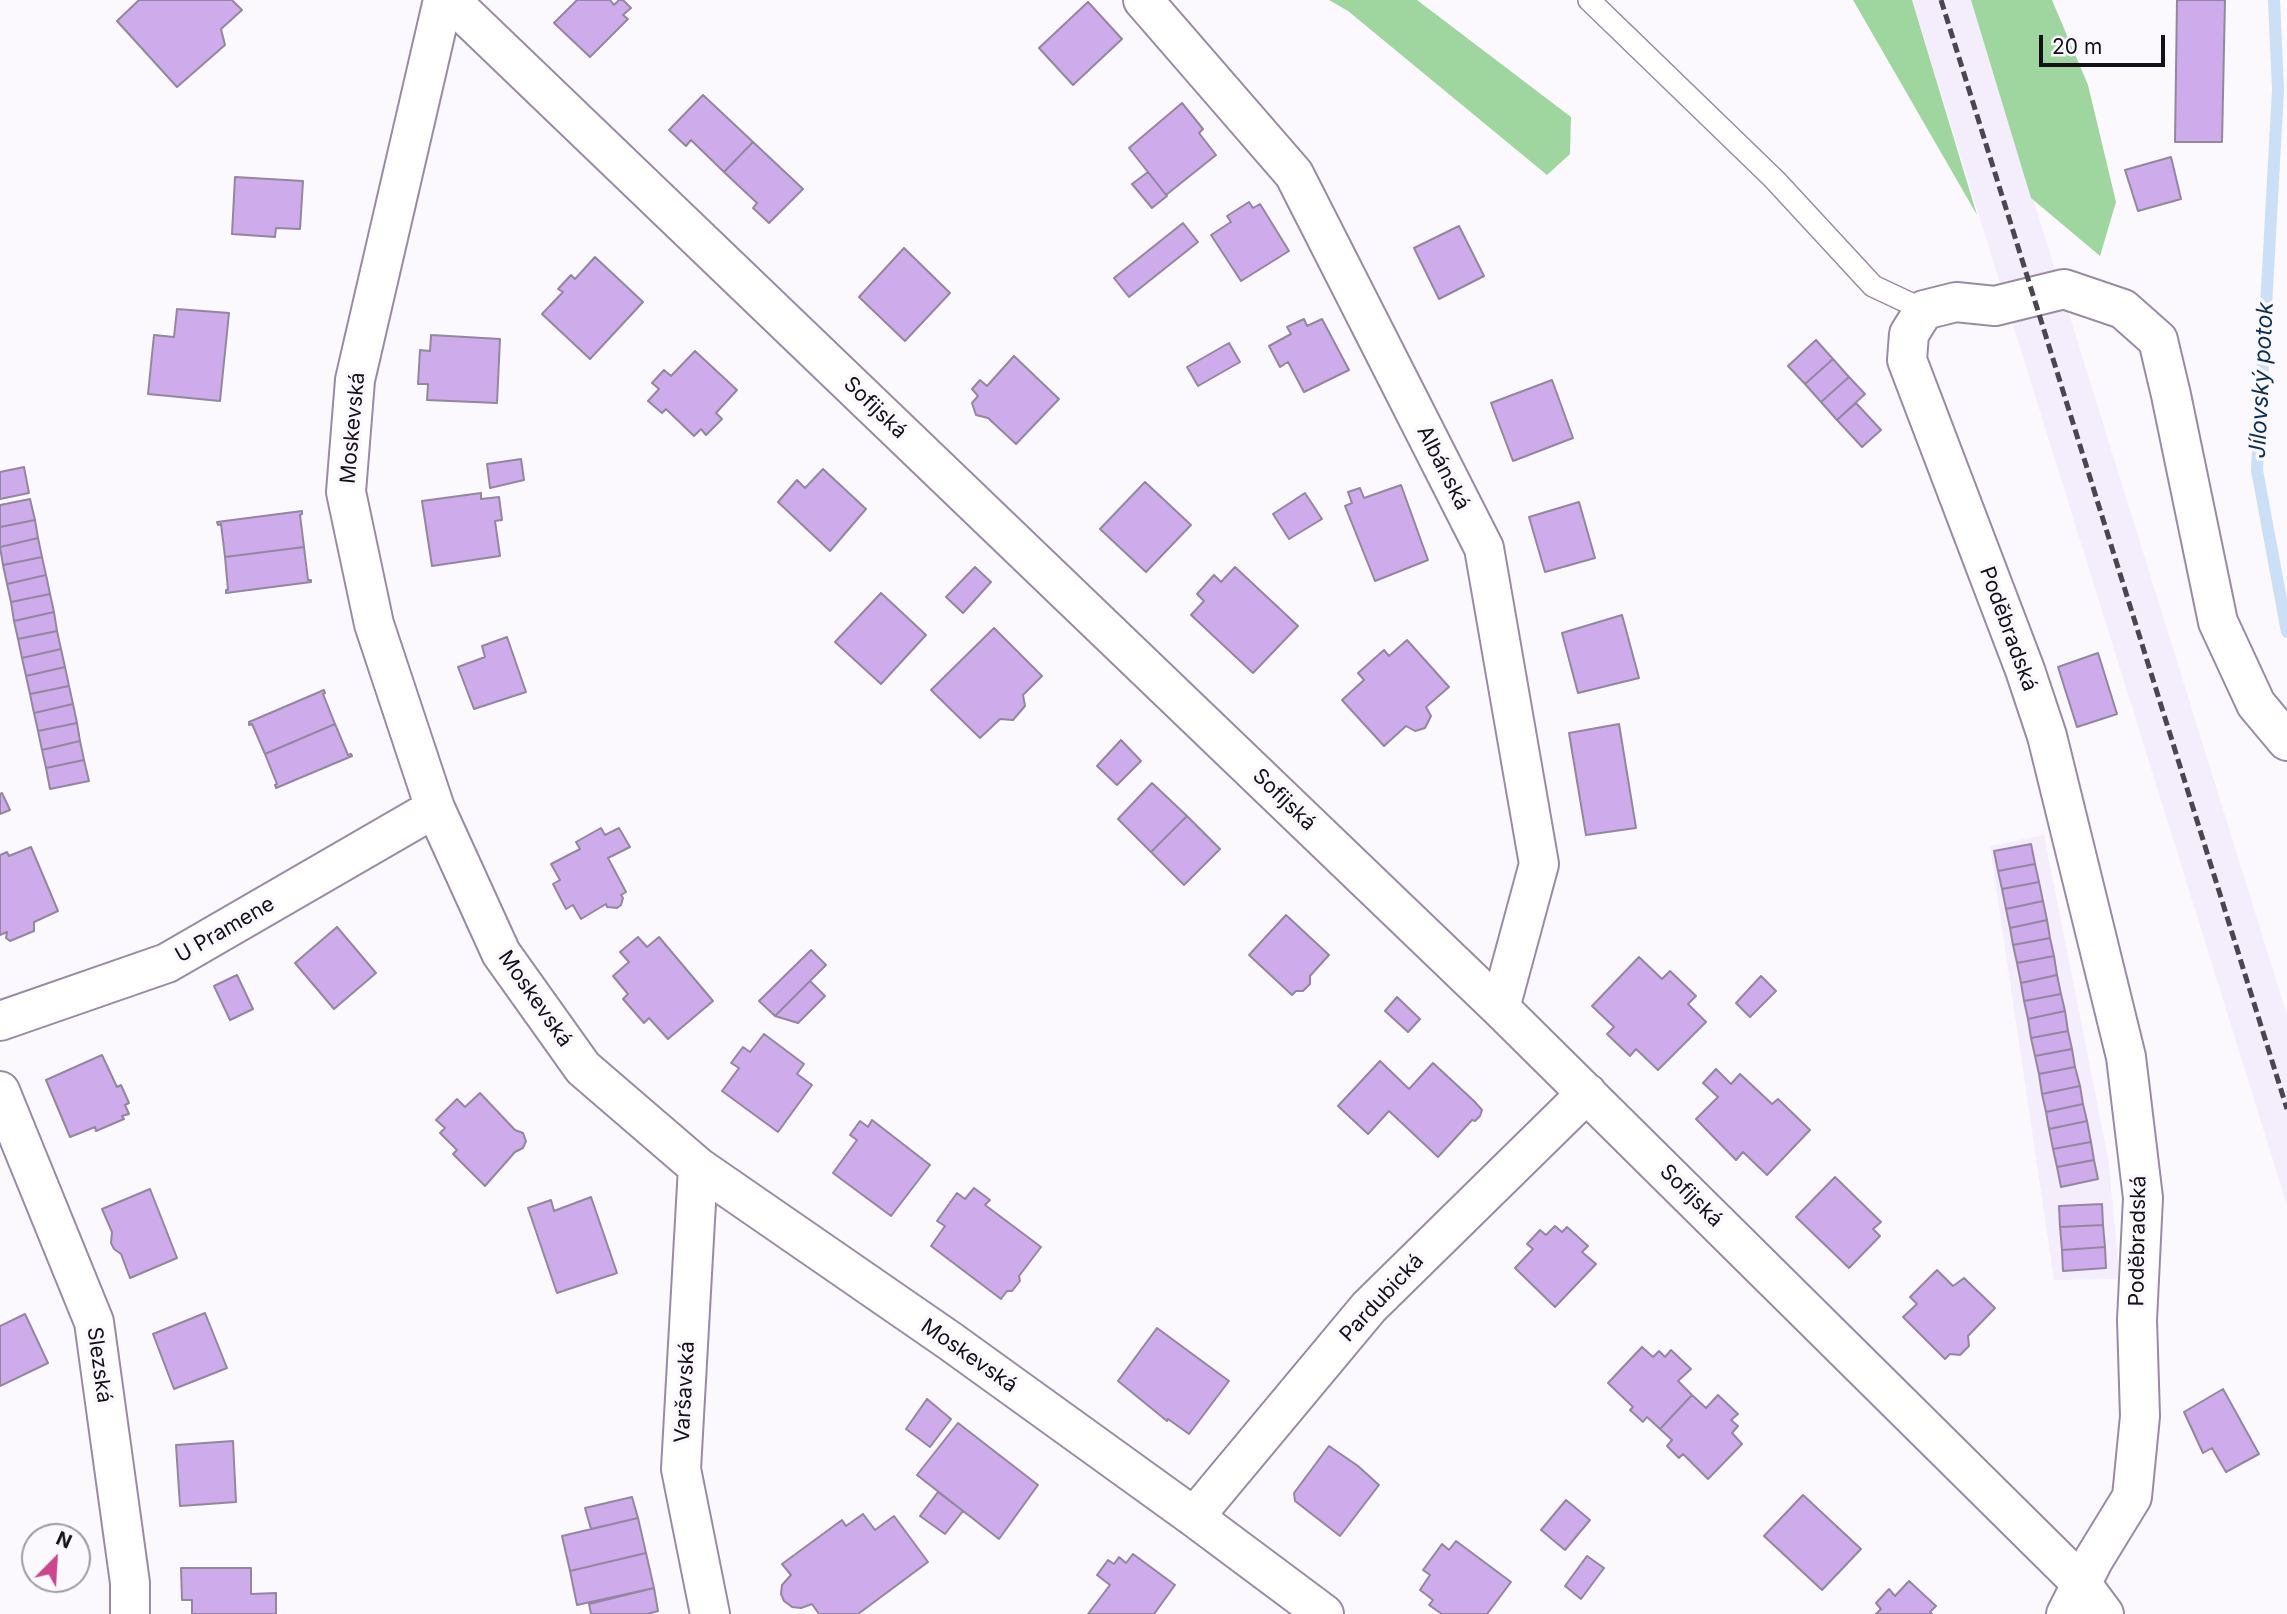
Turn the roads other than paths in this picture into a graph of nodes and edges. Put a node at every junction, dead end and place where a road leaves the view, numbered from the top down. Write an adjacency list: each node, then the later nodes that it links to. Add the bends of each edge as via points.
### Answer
1 (443, 0): 7 (street, Moskevská, via 355,380 346,492 374,624)
2 (450, 0): 8 (street, Sofijská)
3 (1143, 0): 8 (street, Albánská, via 1294,174 1484,548 1539,864)
4 (1589, 0): 5 (lane, via 1775,180 1873,286)
5 (1924, 310): 6 (street, via 1956,302 1996,306 2064,289 2123,309 2158,340 2218,622 2256,704); 14 (street, Poděbradská, via 1909,334 1907,360 2047,736 2126,1057 2143,1198 2137,1320 2140,1416 2132,1497)
6 (2287, 741)
7 (435, 808): 9 (street, U Pramene, via 167,963); 12 (street, Moskevská, via 501,953 583,1068)
8 (1500, 1008): 11 (street, Sofijská)
9 (0, 1021)
10 (0, 1091): 15 (street, Slezská, via 94,1322 130,1583)
11 (1587, 1093): 13 (street, Pardubická, via 1369,1307); 14 (street, Sofijská)
12 (698, 1167): 13 (street, Moskevská); 16 (street, Varšavská, via 681,1469)
13 (1194, 1517): 17 (street, Moskevská)
14 (2074, 1599): 18 (street, Sofijská)
15 (130, 1614)
16 (710, 1614)
17 (1324, 1614)
18 (2104, 1614)

